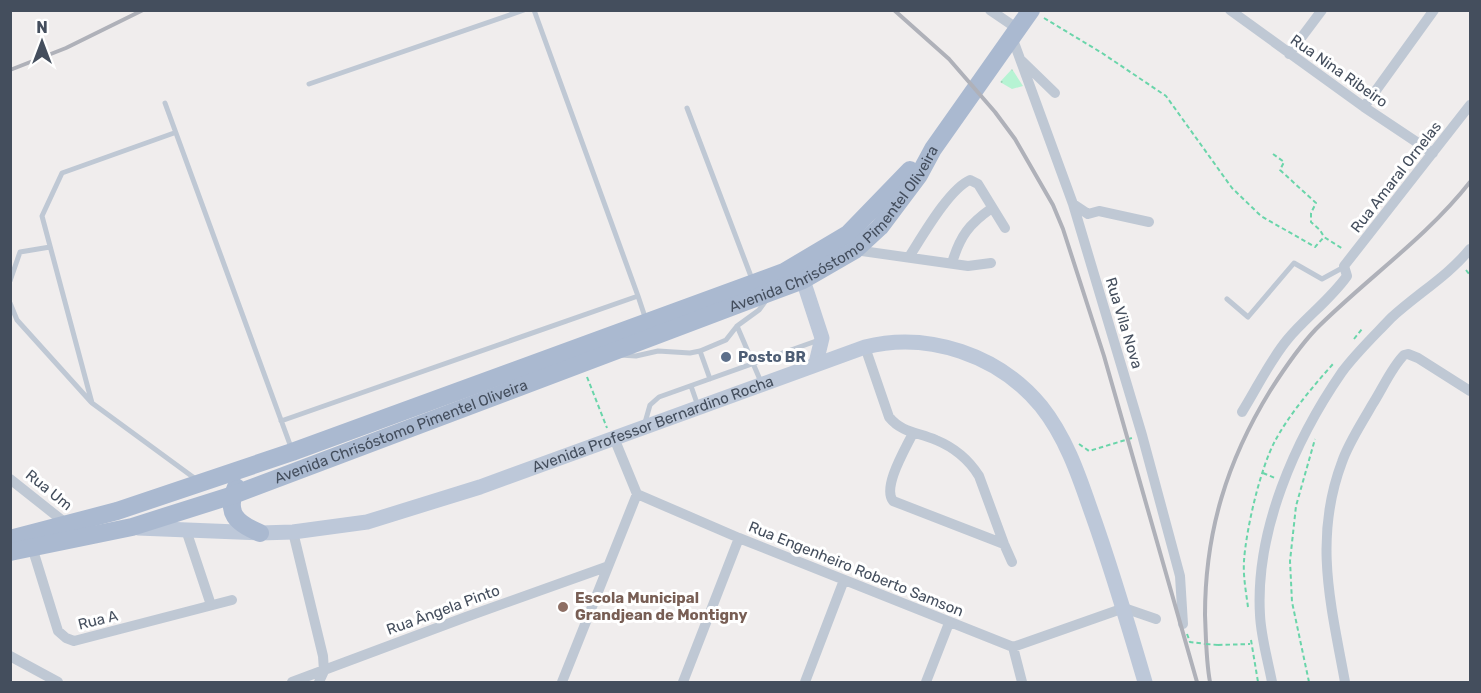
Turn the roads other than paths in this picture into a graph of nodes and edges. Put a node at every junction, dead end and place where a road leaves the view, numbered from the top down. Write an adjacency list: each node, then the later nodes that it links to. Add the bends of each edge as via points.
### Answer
1 (524, 10): 10 (lane)
2 (534, 10): 35 (lane)
3 (990, 10): 7 (street)
4 (1230, 10): 8 (street, Rua Nina Ribeiro)
5 (1322, 10): 8 (street)
6 (1434, 10): 14 (street)
7 (1025, 23): 9 (street, Rua Vila Nova); 17 (main road)
8 (1288, 54): 14 (street, Rua Nina Ribeiro)
9 (1019, 59): 11 (street); 19 (street, Rua Vila Nova)
10 (309, 84)
11 (1055, 93)
12 (165, 104): 16 (lane)
13 (1470, 105): 18 (street, Rua Amaral Ornelas)
14 (1364, 107): 18 (street, Rua Nina Ribeiro)
15 (687, 108): 33 (lane)
16 (174, 133): 23 (lane, via 62,173 42,216); 54 (lane)
17 (933, 149): 25 (main road, Avenida Chrisóstomo Pimentel Oliveira, via 892,212); 30 (main road, Avenida Chrisóstomo Pimentel Oliveira, via 848,234)
18 (1433, 153): 29 (street, Rua Amaral Ornelas)
19 (1073, 204): 21 (street, via 1088,214 1099,211); 81 (street, Rua Vila Nova, via 1180,576)
20 (992, 208): 22 (street); 26 (street, via 978,184 970,180 942,208); 27 (street, via 975,219 965,232)
21 (1149, 222)
22 (1005, 228)
23 (50, 247): 32 (lane, via 20,252); 51 (lane)
24 (1470, 249): 94 (street, via 1392,317 1344,370 1306,431 1270,522 1266,543 1260,616)
25 (855, 250): 26 (street); 31 (main road, Avenida Chrisóstomo Pimentel Oliveira)
26 (909, 257): 27 (street)
27 (952, 263): 28 (street)
28 (991, 263)
29 (1344, 266): 36 (lane, via 1322,279 1294,263 1248,317); 53 (street, Rua Amaral Ornelas, via 1347,276 1285,343)
30 (784, 272): 31 (main road); 33 (main road, Avenida Chrisóstomo Pimentel Oliveira)
31 (803, 280): 34 (main road, Avenida Chrisóstomo Pimentel Oliveira); 40 (main road)
32 (10, 281)
33 (753, 284): 38 (main road, Avenida Chrisóstomo Pimentel Oliveira)
34 (770, 294): 39 (lane, via 759,310); 43 (main road, Avenida Chrisóstomo Pimentel Oliveira)
35 (638, 296): 38 (lane); 54 (lane)
36 (1227, 299)
37 (10, 303): 51 (lane, via 17,320)
38 (647, 322): 58 (main road, Avenida Chrisóstomo Pimentel Oliveira)
39 (737, 326): 42 (lane, via 726,340); 45 (lane)
40 (822, 338): 44 (main road); 45 (lane); 46 (main road)
41 (865, 347): 44 (main road, Avenida Professor Bernardino Rocha); 56 (street, via 889,417 896,426); 78 (main road, Avenida Professor Bernardino Rocha, via 896,342 941,345 987,362 1027,390 1065,444)
42 (700, 351): 43 (lane, via 627,356); 47 (lane)
43 (613, 352): 62 (main road, Avenida Chrisóstomo Pimentel Oliveira)
44 (847, 353): 46 (main road, Avenida Professor Bernardino Rocha)
45 (754, 363): 47 (lane); 48 (lane)
46 (816, 363): 48 (main road, Avenida Professor Bernardino Rocha)
47 (710, 379): 49 (lane)
48 (762, 383): 52 (main road, Avenida Professor Bernardino Rocha)
49 (691, 386): 52 (lane); 55 (lane, via 659,397 650,405)
50 (1470, 391): 95 (street, via 1418,358 1404,355 1342,459 1329,513 1325,566)
51 (92, 403): 60 (lane)
52 (698, 408): 55 (main road, Avenida Professor Bernardino Rocha)
53 (1242, 412)
54 (281, 421): 58 (lane)
55 (644, 427): 57 (main road, Avenida Professor Bernardino Rocha)
56 (913, 433): 70 (street, via 948,446 973,467); 70 (street, via 889,485 893,501)
57 (613, 439): 61 (street); 67 (main road, Avenida Professor Bernardino Rocha, via 400,514)
58 (286, 454): 60 (main road, Avenida Chrisóstomo Pimentel Oliveira); 62 (main road, via 242,477)
59 (10, 479): 63 (street, Rua Um)
60 (201, 483): 63 (main road, Avenida Chrisóstomo Pimentel Oliveira)
61 (637, 494): 68 (street, Rua Engenheiro Roberto Samson); 74 (street)
62 (233, 495): 64 (main road, Avenida Chrisóstomo Pimentel Oliveira); 66 (main road, via 234,515 239,523)
63 (68, 525): 69 (main road, Avenida Chrisóstomo Pimentel Oliveira)
64 (132, 527): 65 (main road, Avenida Professor Bernardino Rocha); 71 (main road, Avenida Chrisóstomo Pimentel Oliveira)
65 (186, 530): 66 (main road, Avenida Professor Bernardino Rocha); 77 (street)
66 (260, 532): 67 (main road, Avenida Professor Bernardino Rocha)
67 (293, 532): 84 (street)
68 (739, 538): 75 (street, Rua Engenheiro Roberto Samson); 89 (street)
69 (10, 539)
70 (1004, 544): 73 (street)
71 (32, 547): 72 (main road, Avenida Chrisóstomo Pimentel Oliveira); 77 (street, Rua A, via 58,631 74,641)
72 (10, 552)
73 (1012, 562)
74 (606, 567): 84 (street, Rua Ângela Pinto); 88 (street)
75 (844, 580): 80 (street, Rua Engenheiro Roberto Samson); 90 (street)
76 (232, 600): 77 (street, Rua A)
77 (211, 605)
78 (1124, 608): 79 (street); 82 (street); 93 (main road, Avenida Professor Bernardino Rocha)
79 (1156, 619)
80 (949, 623): 82 (street, Rua Engenheiro Roberto Samson); 91 (street)
81 (1183, 624)
82 (1013, 647): 92 (street)
83 (10, 656): 85 (street)
84 (324, 671): 86 (street, Rua Ângela Pinto); 87 (street)
85 (58, 682)
86 (292, 682)
87 (320, 682)
88 (562, 682)
89 (683, 682)
90 (805, 682)
91 (926, 682)
92 (1022, 682)
93 (1145, 682)
94 (1272, 682)
95 (1345, 682)

